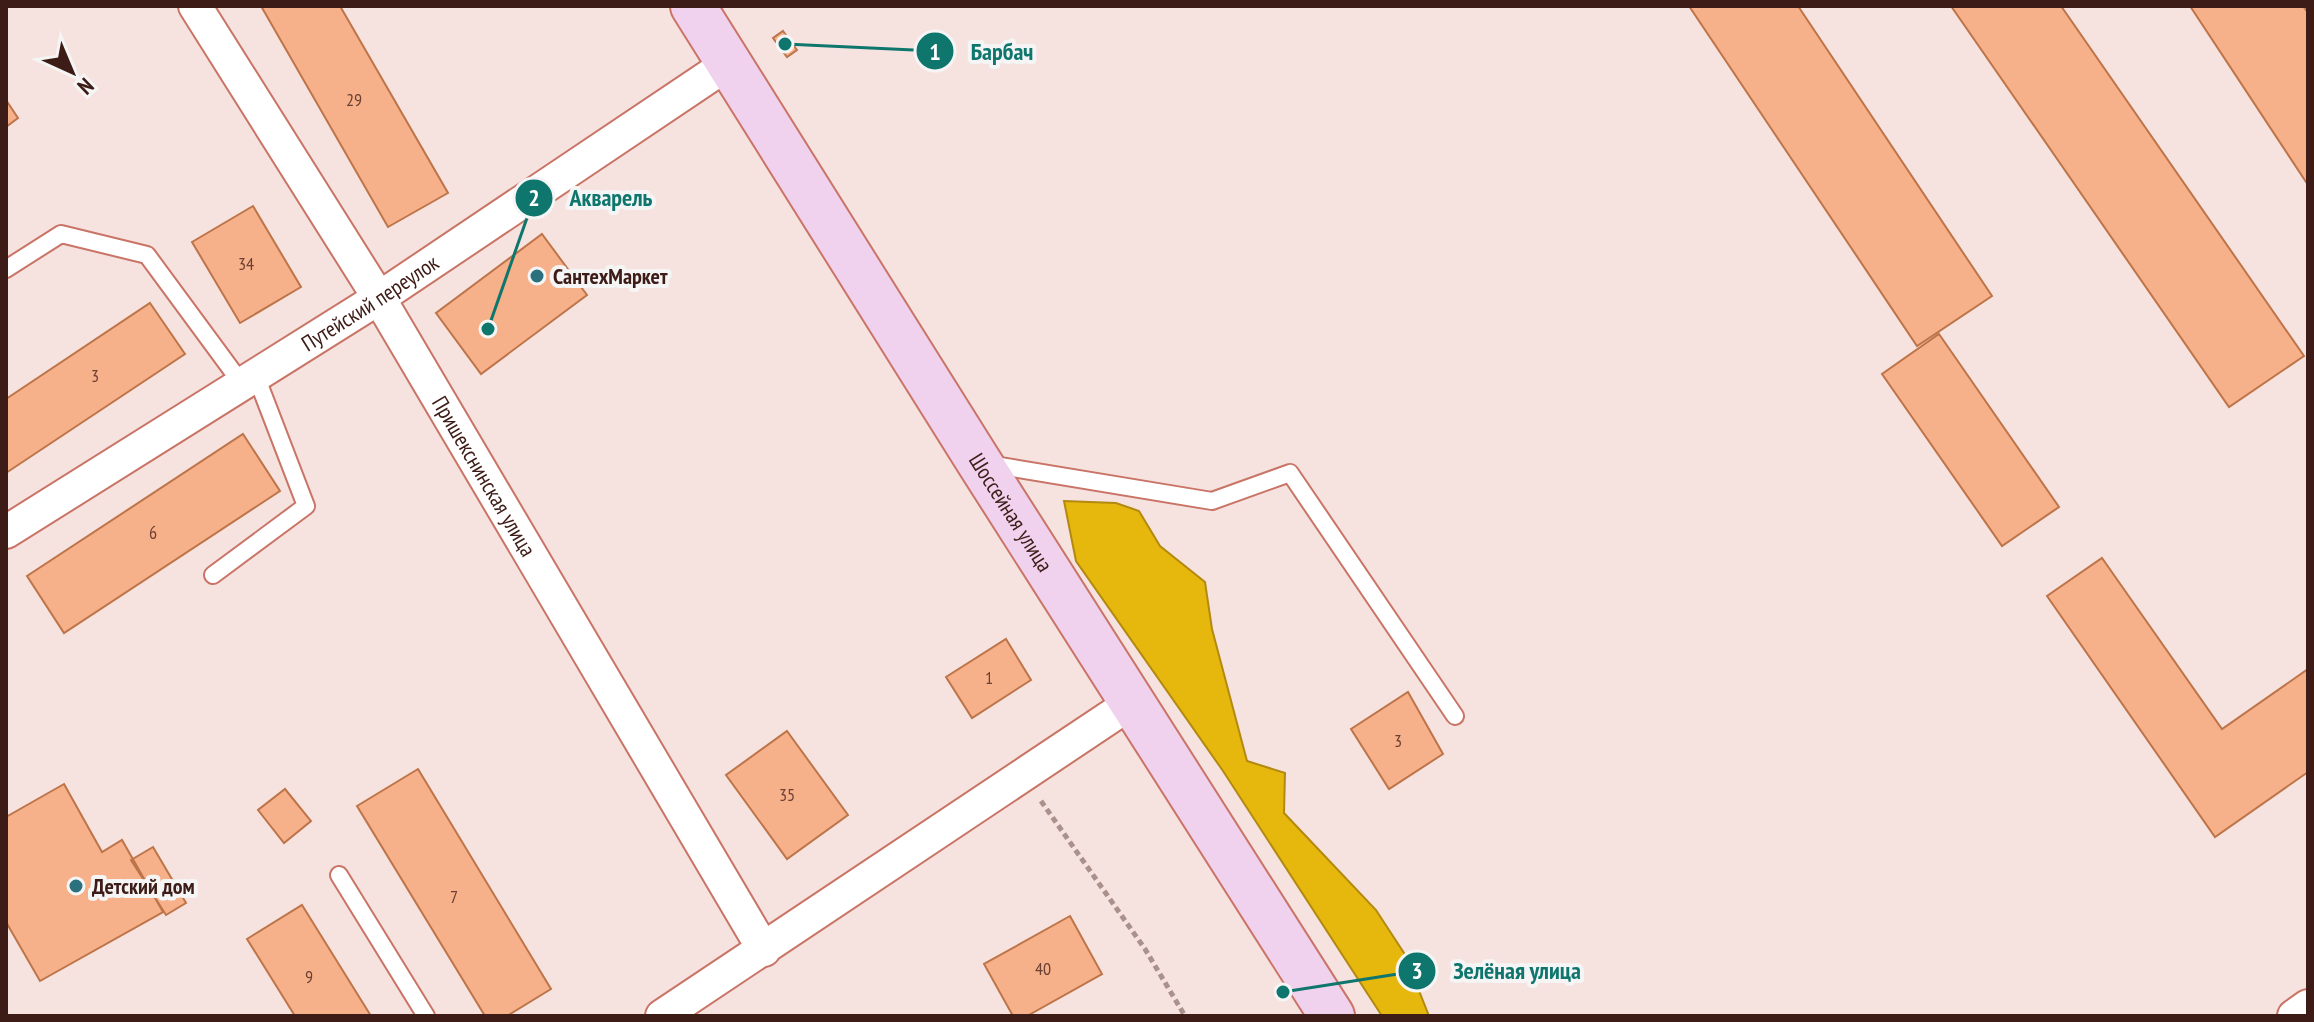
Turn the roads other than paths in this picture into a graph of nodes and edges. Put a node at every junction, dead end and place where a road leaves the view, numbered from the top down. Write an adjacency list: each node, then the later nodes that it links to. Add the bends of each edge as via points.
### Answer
1 (195, 6): 5 (street, Пришекснинская улица)
2 (693, 6): 3 (street, Шоссейная улица)
3 (729, 63): 5 (street, Путейский переулок); 7 (street, Шоссейная улица)
4 (6, 269): 6 (lane, via 61,234 147,255)
5 (379, 298): 6 (street, Путейский переулок); 13 (street, Пришекснинская улица)
6 (249, 380): 8 (street, Путейский переулок); 9 (lane, via 306,506)
7 (979, 462): 10 (street, Шоссейная улица); 11 (lane, via 1212,501 1290,473)
8 (6, 532)
9 (213, 575)
10 (1131, 703): 13 (street); 17 (street, Шоссейная улица)
11 (1455, 716)
12 (339, 875): 15 (lane)
13 (764, 950): 16 (street)
14 (2308, 1006): 18 (street)
15 (426, 1016)
16 (662, 1016)
17 (1332, 1016)
18 (2294, 1016)

